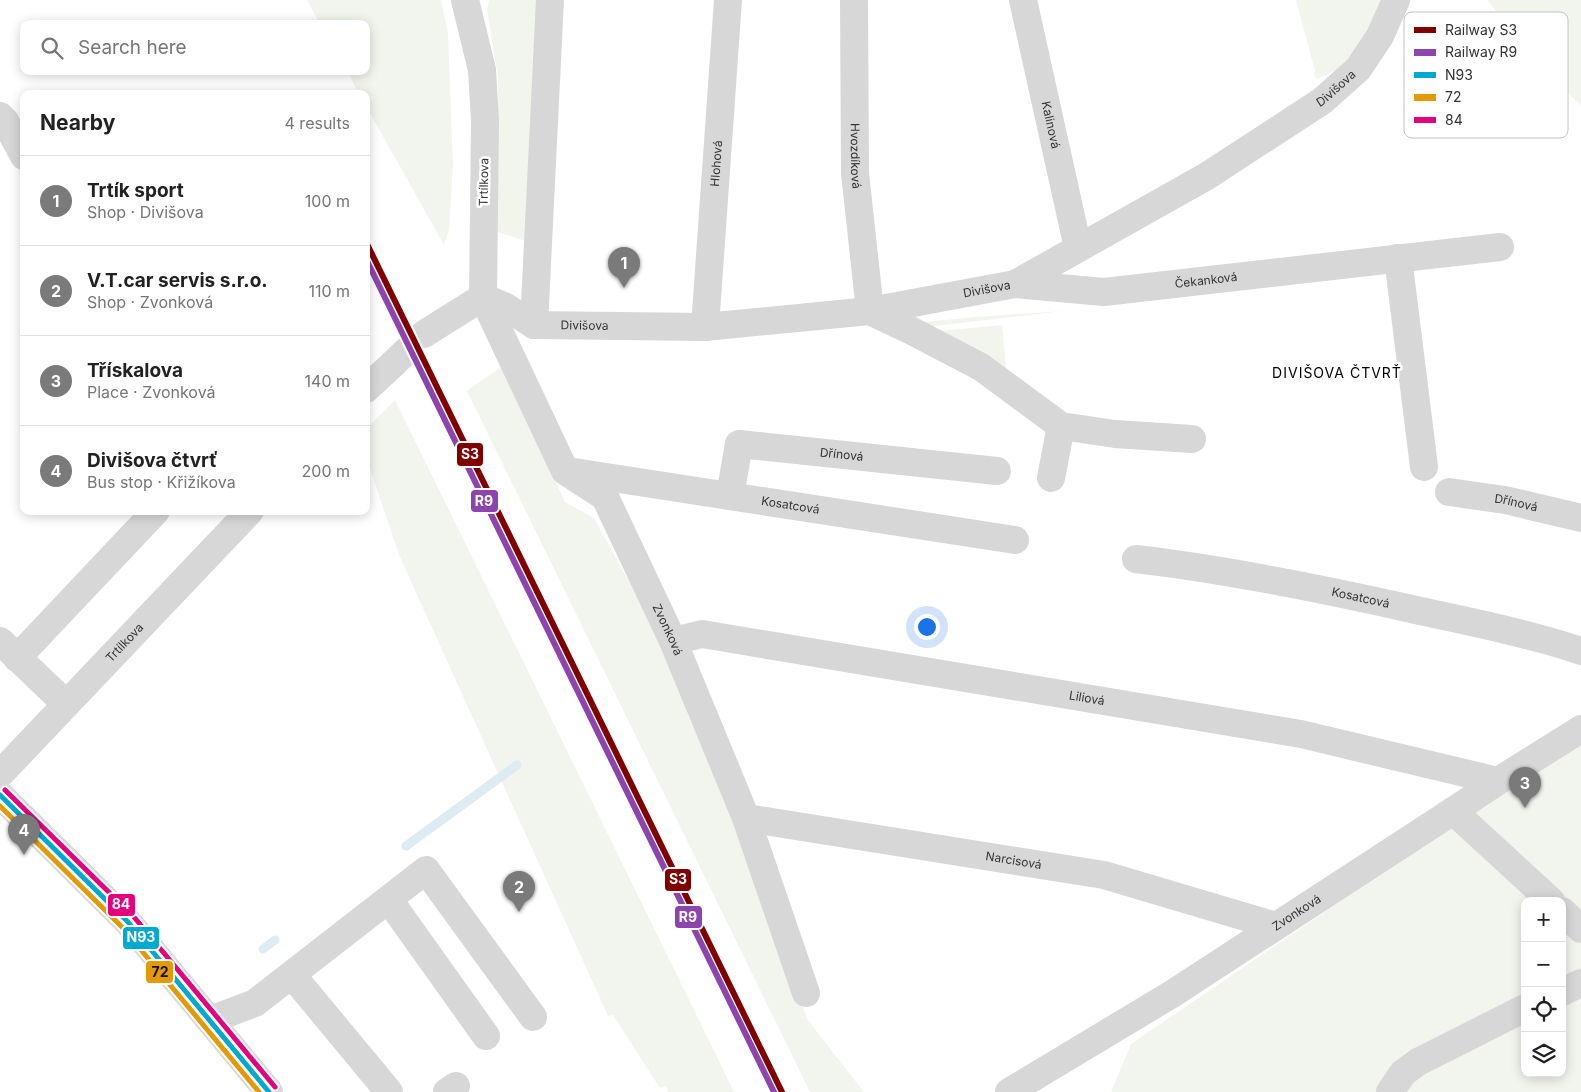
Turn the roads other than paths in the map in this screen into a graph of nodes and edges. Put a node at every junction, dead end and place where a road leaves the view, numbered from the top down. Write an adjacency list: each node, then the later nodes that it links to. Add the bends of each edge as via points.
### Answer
1 (465, 0): 13 (street, Trtílkova, via 482,70 484,96)
2 (550, 0): 15 (street)
3 (728, 0): 16 (street, Hlohová)
4 (854, 0): 14 (street, Hvozdíková, via 855,173)
5 (1023, 0): 10 (street, Kalinová)
6 (1396, 0): 10 (street, Divišova, via 1380,36 1358,69 1322,101 1208,176)
7 (0, 116): 8 (street)
8 (20, 149)
9 (1500, 247): 11 (street, Čekanková)
10 (1078, 248): 12 (street, Divišova)
11 (1398, 258): 12 (street, Čekanková, via 1104,292); 22 (street)
12 (1015, 284): 14 (street, Divišova)
13 (483, 297): 15 (street); 17 (street); 23 (street)
14 (870, 312): 16 (street, Divišova); 20 (street, via 912,330 981,367)
15 (534, 325): 16 (street, Divišova)
16 (705, 327)
17 (424, 334)
18 (393, 364): 19 (street)
19 (370, 385)
20 (1061, 426): 21 (street, via 1115,434); 25 (street)
21 (1192, 439)
22 (1424, 467)
23 (565, 471): 27 (street, Kosatcová); 33 (street, Zvonková, via 605,496)
24 (997, 471): 27 (street, Dřínová, via 739,444)
25 (1051, 478)
26 (1449, 492): 30 (street, Dřínová, via 1505,500)
27 (730, 496): 31 (street, Kosatcová)
28 (152, 515): 34 (street)
29 (246, 515): 36 (street, Trtílkova)
30 (1581, 518)
31 (1015, 540)
32 (1136, 559): 35 (street, Kosatcová, via 1310,586 1540,638)
33 (673, 640): 39 (street, Liliová, via 702,634 1301,734); 42 (street, Zvonková)
34 (8, 649): 36 (street)
35 (1581, 651)
36 (66, 704): 38 (street, Trtílkova)
37 (1581, 729): 39 (street, Zvonková)
38 (0, 774)
39 (1498, 781): 41 (street, Zvonková)
40 (0, 795): 54 (street, via 128,922)
41 (1453, 812): 43 (street); 46 (street, Zvonková)
42 (746, 818): 46 (street, Narcisová, via 1104,875); 51 (street, Zvonková)
43 (1547, 897)
44 (389, 900): 48 (street); 53 (street, via 426,870); 55 (street)
45 (1566, 915): 47 (street)
46 (1276, 926): 58 (street, Zvonková, via 1172,994)
47 (1581, 929)
48 (292, 975): 54 (street, via 256,1004); 57 (street)
49 (1581, 983): 50 (street)
50 (1566, 990)
51 (806, 993)
52 (1521, 1010): 59 (street, via 1418,1062 1403,1072)
53 (533, 1016)
54 (210, 1020): 56 (street)
55 (486, 1036)
56 (269, 1092)
57 (388, 1092)
58 (1009, 1092)
59 (1390, 1092)

